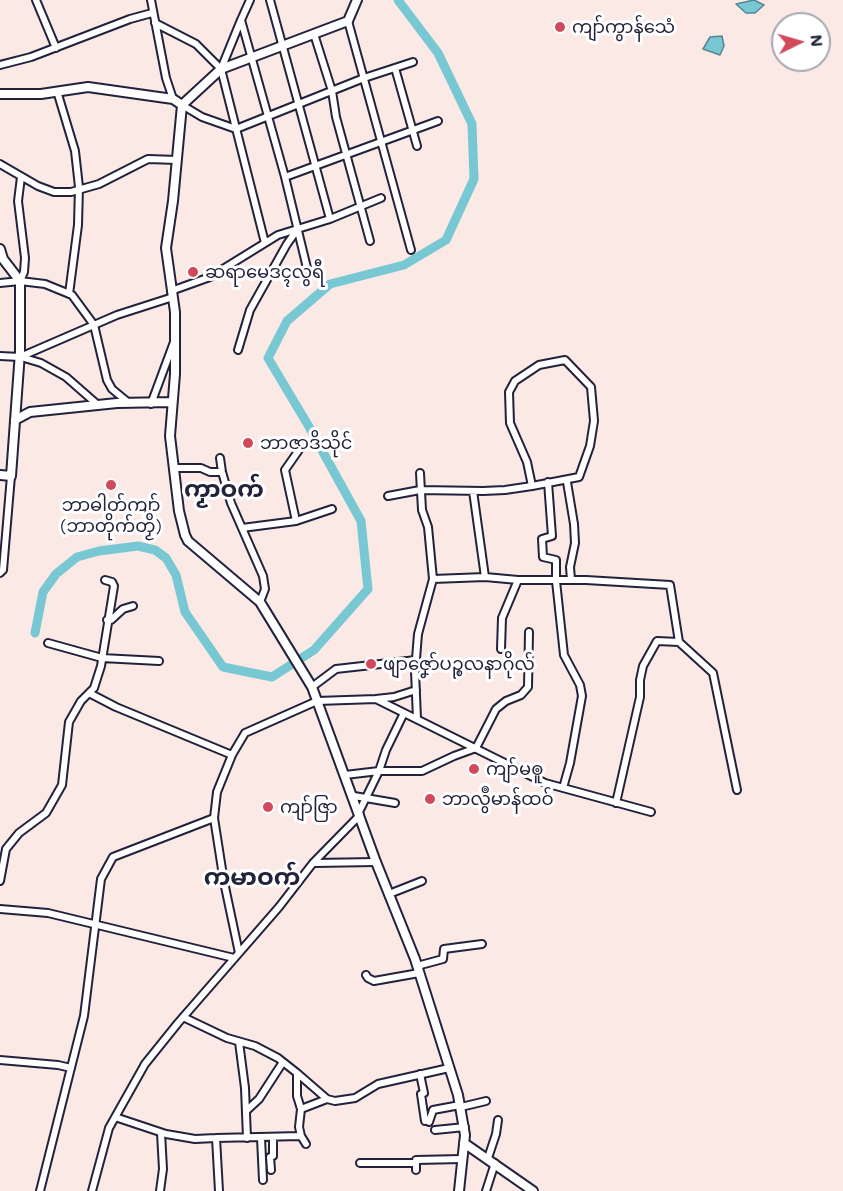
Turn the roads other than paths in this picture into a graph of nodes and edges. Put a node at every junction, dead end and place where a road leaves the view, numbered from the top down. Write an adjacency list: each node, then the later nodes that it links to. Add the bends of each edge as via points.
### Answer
1 (36, 0): 12 (street)
2 (151, 0): 6 (street)
3 (250, 0): 7 (street)
4 (270, 0): 11 (street)
5 (357, 0): 8 (street)
6 (152, 13): 9 (street); 12 (street)
7 (242, 20): 13 (street); 17 (street)
8 (348, 21): 10 (street); 18 (street)
9 (155, 24): 17 (street, via 196,44); 22 (street)
10 (314, 34): 11 (street); 20 (street)
11 (283, 46): 13 (street); 23 (street)
12 (56, 48): 15 (street)
13 (252, 58): 17 (street); 25 (street)
14 (413, 62): 16 (street)
15 (0, 65)
16 (395, 68): 18 (street); 28 (street)
17 (221, 69): 24 (street); 27 (street)
18 (363, 78): 20 (street); 29 (street)
19 (57, 91): 21 (street); 22 (street, via 88,87); 37 (street, via 75,151)
20 (332, 91): 23 (street); 31 (street)
21 (0, 94)
22 (172, 99): 24 (street)
23 (299, 104): 25 (street); 34 (street)
24 (182, 105): 27 (street); 32 (street)
25 (267, 116): 27 (street); 36 (street)
26 (438, 121): 28 (street)
27 (236, 129): 43 (street)
28 (413, 130): 29 (street); 30 (street)
29 (381, 142): 31 (street); 45 (street)
30 (417, 146)
31 (346, 154): 34 (street); 39 (street)
32 (177, 160): 37 (street, via 148,159); 50 (street, via 166,248)
33 (0, 164): 35 (street)
34 (315, 166): 36 (street); 40 (street)
35 (21, 177): 37 (street, via 54,192); 47 (street, via 18,201 25,258)
36 (285, 177): 41 (street)
37 (79, 191): 49 (street)
38 (381, 198): 39 (street)
39 (361, 207): 40 (street); 42 (street)
40 (330, 219): 41 (street)
41 (298, 230): 43 (street); 46 (street); 53 (street, via 250,310)
42 (370, 241)
43 (265, 243): 50 (street, via 210,277)
44 (0, 249): 47 (street)
45 (411, 250)
46 (307, 268)
47 (20, 281): 48 (street); 49 (street, via 45,284); 55 (street)
48 (0, 283)
49 (69, 294): 51 (street)
50 (172, 294): 51 (street); 52 (street)
51 (94, 325): 55 (street); 57 (street, via 107,380)
52 (175, 341): 56 (street); 58 (street)
53 (238, 350)
54 (0, 356): 55 (street)
55 (20, 357): 59 (street, via 66,377); 60 (street)
56 (172, 402): 58 (street); 63 (street)
57 (129, 404): 58 (street); 59 (street)
58 (151, 404)
59 (98, 405): 60 (street, via 30,412)
60 (15, 420): 67 (street)
61 (300, 447): 75 (street, via 285,470)
62 (220, 458): 64 (street)
63 (173, 468): 64 (street); 84 (street, via 188,541)
64 (222, 472): 76 (street)
65 (420, 473): 71 (street)
66 (0, 475): 67 (street)
67 (11, 476): 77 (street)
68 (548, 482): 70 (street); 70 (street, via 579,477 594,421 591,387 565,360 539,364 515,381 508,392 510,423 527,462); 83 (street, via 552,536 542,539 543,557 556,560)
69 (567, 482): 82 (street, via 575,543)
70 (532, 486): 72 (street)
71 (420, 489): 72 (street); 73 (street); 79 (street)
72 (473, 491): 78 (street)
73 (388, 496)
74 (332, 509): 75 (street)
75 (296, 521): 76 (street)
76 (242, 528): 84 (street, via 263,576 265,589)
77 (0, 573)
78 (485, 577): 79 (street); 81 (street)
79 (433, 579): 92 (street, via 418,634)
80 (105, 580): 86 (street, via 114,586)
81 (518, 580): 83 (street); 90 (street, via 502,618)
82 (571, 580): 83 (street); 88 (street, via 670,585)
83 (556, 581): 105 (street, via 564,655 582,696)
84 (260, 602): 94 (street)
85 (133, 606): 86 (street)
86 (107, 620): 91 (street)
87 (529, 632): 101 (street, via 528,687 496,710)
88 (679, 642): 106 (street, via 713,672); 109 (street, via 657,641 643,666 640,697)
89 (48, 643): 91 (street)
90 (501, 650)
91 (102, 658): 93 (street); 96 (street)
92 (416, 660): 94 (street, via 336,669); 95 (street)
93 (159, 661)
94 (312, 687): 98 (street)
95 (416, 690): 97 (street); 100 (street)
96 (89, 693): 102 (street, via 116,708); 117 (street, via 69,722 62,785 46,813 19,833 6,849)
97 (376, 699): 98 (street); 99 (street)
98 (317, 701): 102 (street, via 245,733); 104 (street)
99 (404, 713): 100 (street); 103 (street)
100 (417, 719): 101 (street)
101 (476, 748): 103 (street, via 422,771); 105 (street)
102 (232, 755): 113 (street, via 218,792)
103 (379, 771): 104 (street); 108 (street)
104 (345, 776): 107 (street)
105 (563, 788): 109 (street)
106 (737, 790)
107 (354, 796): 108 (street); 112 (street)
108 (367, 798): 110 (street); 112 (street)
109 (616, 802): 111 (street)
110 (395, 803)
111 (651, 812)
112 (360, 814): 114 (street); 115 (street)
113 (214, 818): 120 (street, via 113,857 101,879); 122 (street)
114 (376, 862): 115 (street); 118 (street)
115 (314, 863): 122 (street)
116 (422, 880): 118 (street)
117 (0, 881)
118 (389, 894): 123 (street)
119 (0, 909): 120 (street, via 48,912)
120 (97, 925): 122 (street); 129 (street, via 84,1016)
121 (482, 944): 123 (street, via 444,949 443,959)
122 (236, 956): 125 (street)
123 (418, 970): 124 (street, via 374,981); 130 (street)
124 (366, 975)
125 (183, 1017): 126 (street); 138 (street, via 145,1064)
126 (239, 1042): 128 (street); 137 (street)
127 (0, 1060): 129 (street)
128 (283, 1062): 131 (street); 137 (street, via 259,1099)
129 (71, 1068): 158 (street)
130 (449, 1068): 132 (street); 135 (street)
131 (297, 1073): 133 (street); 136 (street)
132 (420, 1074): 133 (street, via 378,1084 355,1098); 135 (street, via 427,1121 433,1110)
133 (327, 1099): 136 (street)
134 (486, 1101): 135 (street)
135 (461, 1106): 140 (street)
136 (301, 1108): 144 (street)
137 (246, 1111): 146 (street)
138 (115, 1117): 142 (street); 159 (street)
139 (498, 1120): 151 (street)
140 (465, 1126): 141 (street); 148 (street)
141 (435, 1130)
142 (161, 1132): 145 (street, via 195,1139); 160 (street)
143 (273, 1137): 144 (street); 147 (street); 154 (street)
144 (301, 1137): 149 (street)
145 (216, 1138): 146 (street); 161 (street)
146 (247, 1138): 147 (street)
147 (261, 1138): 156 (street)
148 (464, 1143): 150 (street); 151 (street)
149 (306, 1144)
150 (462, 1159): 152 (street); 162 (street)
151 (492, 1161): 157 (street); 163 (street)
152 (416, 1162): 153 (street); 155 (street)
153 (360, 1163)
154 (271, 1170)
155 (416, 1170)
156 (263, 1180)
157 (488, 1190)
158 (40, 1191)
159 (92, 1191)
160 (160, 1191)
161 (219, 1191)
162 (459, 1191)
163 (533, 1191)

